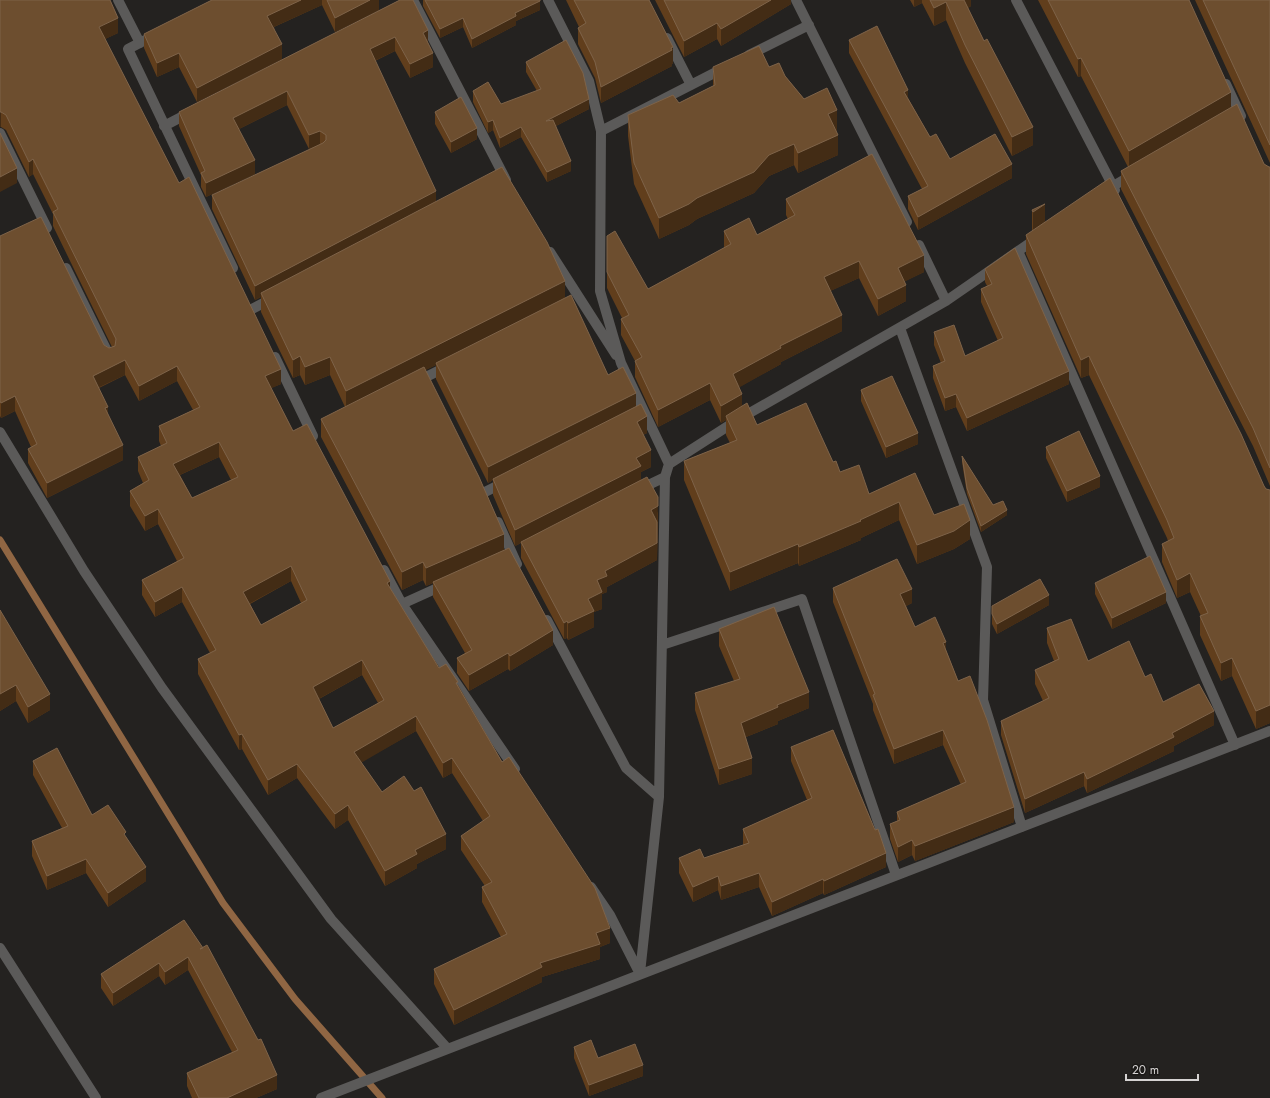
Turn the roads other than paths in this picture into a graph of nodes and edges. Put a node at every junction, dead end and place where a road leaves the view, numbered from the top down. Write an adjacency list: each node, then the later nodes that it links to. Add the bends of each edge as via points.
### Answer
1 (118, 0): 9 (street)
2 (549, 0): 15 (street, via 589,81)
3 (796, 0): 6 (street)
4 (1016, 0): 18 (street)
5 (411, 1): 19 (street, via 501,179)
6 (809, 25): 11 (street); 29 (street)
7 (662, 28): 11 (street)
8 (166, 30): 9 (street)
9 (140, 43): 13 (street, via 128,49)
10 (1224, 78): 14 (street, via 1236,115)
11 (691, 85): 15 (street)
12 (200, 108): 13 (street)
13 (164, 126): 27 (street, via 207,204)
14 (1246, 127)
15 (602, 130): 35 (street, via 600,291)
16 (0, 133): 23 (street)
17 (1139, 170): 18 (street)
18 (1113, 186): 20 (street); 21 (street)
19 (513, 191)
20 (1094, 199)
21 (1120, 200)
22 (1043, 234): 25 (street)
23 (52, 238)
24 (546, 245): 35 (street, via 576,301)
25 (1018, 251): 29 (street); 52 (street)
26 (62, 259): 33 (street)
27 (236, 274)
28 (280, 294): 30 (street)
29 (946, 301): 31 (street)
30 (252, 309)
31 (900, 328): 39 (street, via 739,419); 55 (street, via 987,567 983,700)
32 (272, 350): 38 (street, via 315,432)
33 (110, 357)
34 (455, 362): 36 (street, via 429,380)
35 (621, 363): 39 (street, via 641,413)
36 (407, 386)
37 (0, 432): 60 (street, via 84,571 167,694 330,919)
38 (319, 447)
39 (669, 464): 40 (street)
40 (665, 476): 43 (street); 50 (street)
41 (513, 478): 42 (street)
42 (485, 492)
43 (631, 494)
44 (494, 513): 46 (street)
45 (381, 563): 48 (street)
46 (523, 575)
47 (450, 582): 48 (street)
48 (402, 604): 53 (street)
49 (542, 610): 54 (street, via 626,768)
50 (662, 644): 54 (street); 57 (street, via 802,599)
51 (1270, 731): 52 (street)
52 (1235, 745): 55 (street)
53 (520, 776)
54 (659, 796): 59 (street)
55 (1022, 827): 57 (street)
56 (584, 875): 59 (street, via 610,915)
57 (896, 875): 59 (street)
58 (0, 948): 61 (street)
59 (640, 974): 60 (street)
60 (447, 1048): 62 (street)
61 (96, 1098)
62 (321, 1098)

